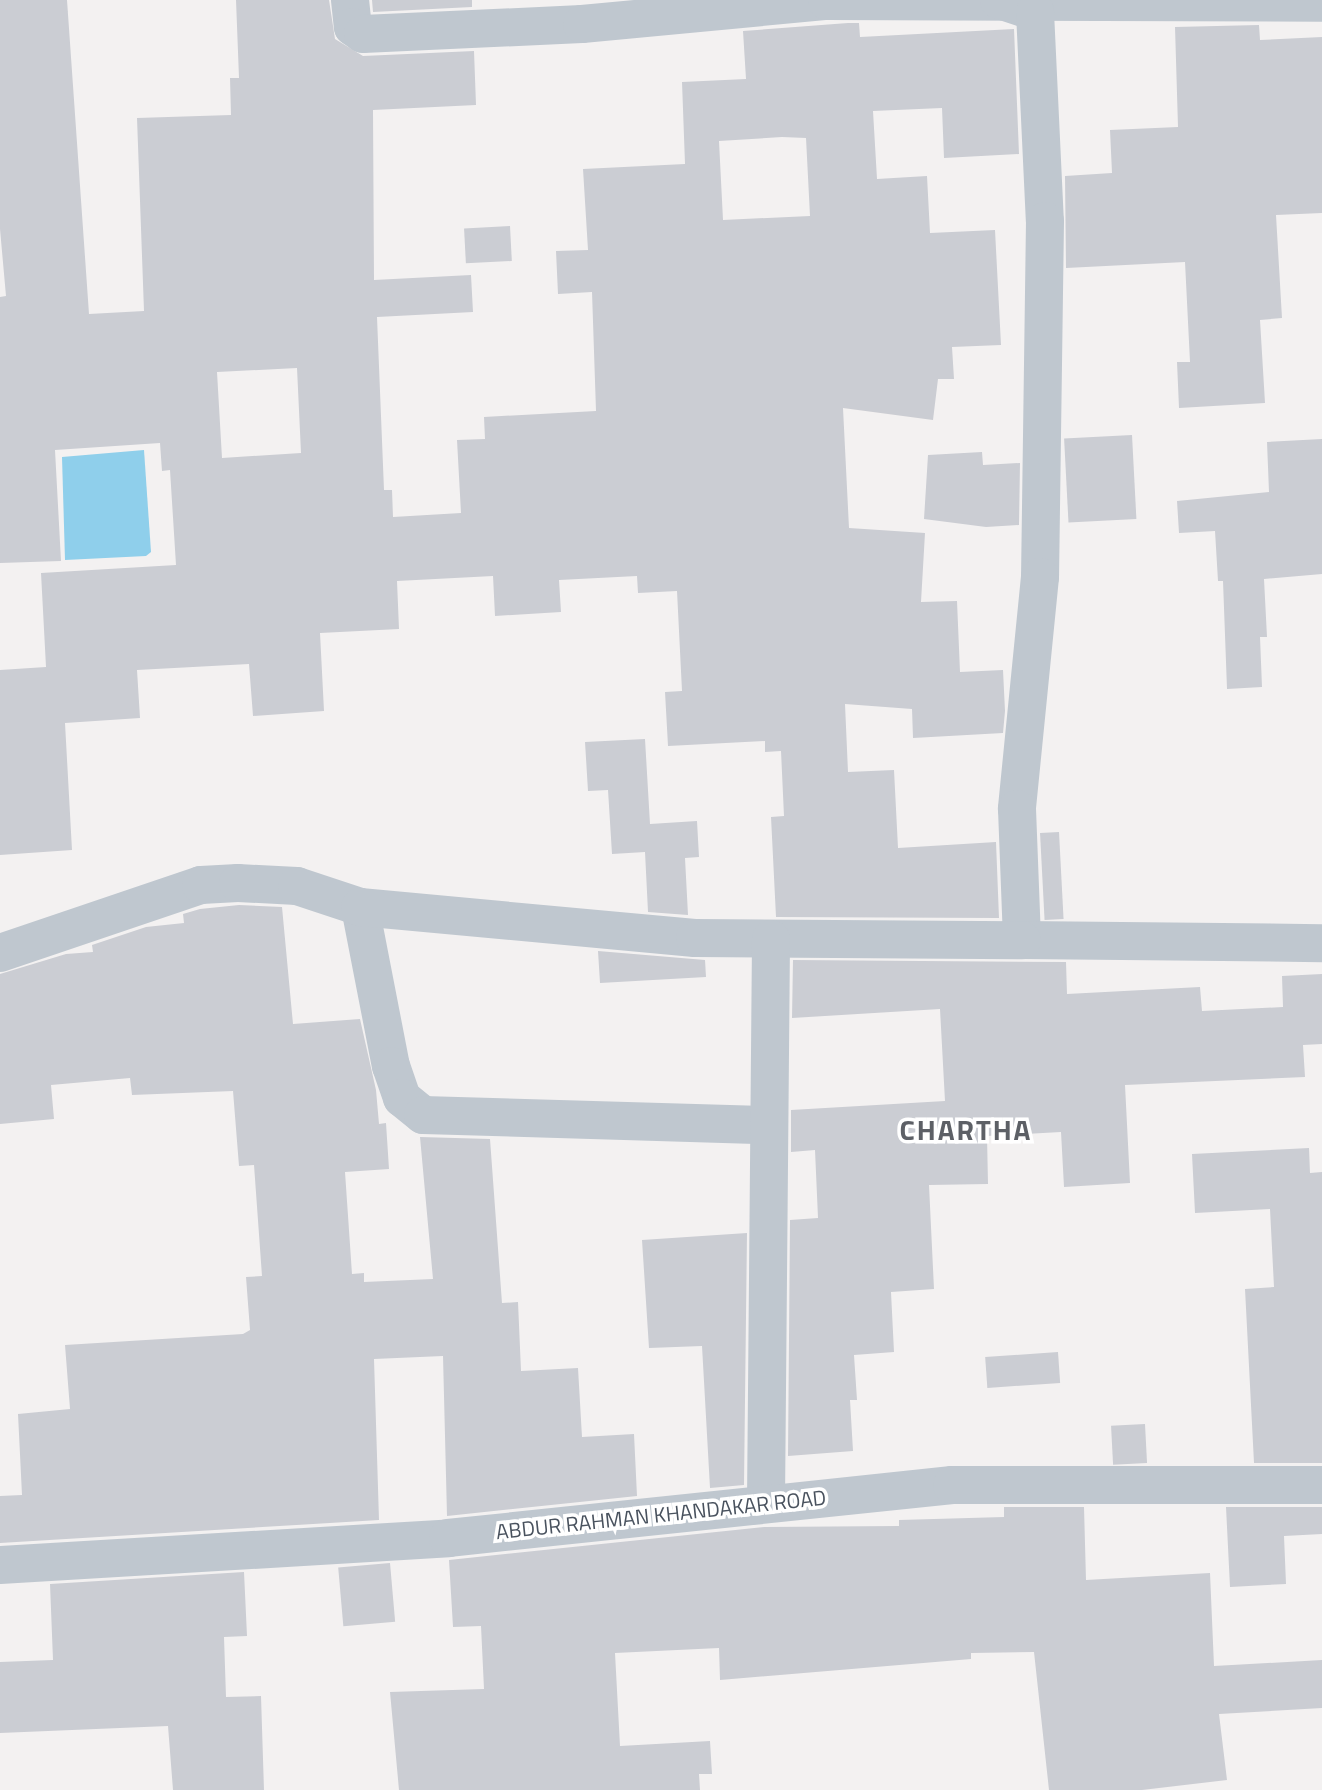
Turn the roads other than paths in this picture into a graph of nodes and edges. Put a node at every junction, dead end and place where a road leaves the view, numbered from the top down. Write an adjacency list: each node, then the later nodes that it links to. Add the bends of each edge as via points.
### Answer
1 (350, 0): 2 (street, via 352,27 363,34 582,24 827,1)
2 (999, 0): 3 (street); 6 (street, via 1035,12 1045,221 1040,577 1017,809)
3 (1322, 4)
4 (360, 907): 5 (street, via 695,938); 8 (street, via 297,886 201,886); 9 (street, via 391,1066 402,1098 423,1115)
5 (771, 939): 6 (street); 9 (street)
6 (1022, 940): 7 (street)
7 (1322, 943)
8 (0, 953)
9 (767, 1125): 11 (street)
10 (1322, 1485): 11 (street, ABDUR RAHMAN KHANDAKAR ROAD, via 951,1485)
11 (766, 1502): 12 (street, ABDUR RAHMAN KHANDAKAR ROAD, via 448,1538)
12 (0, 1565)

